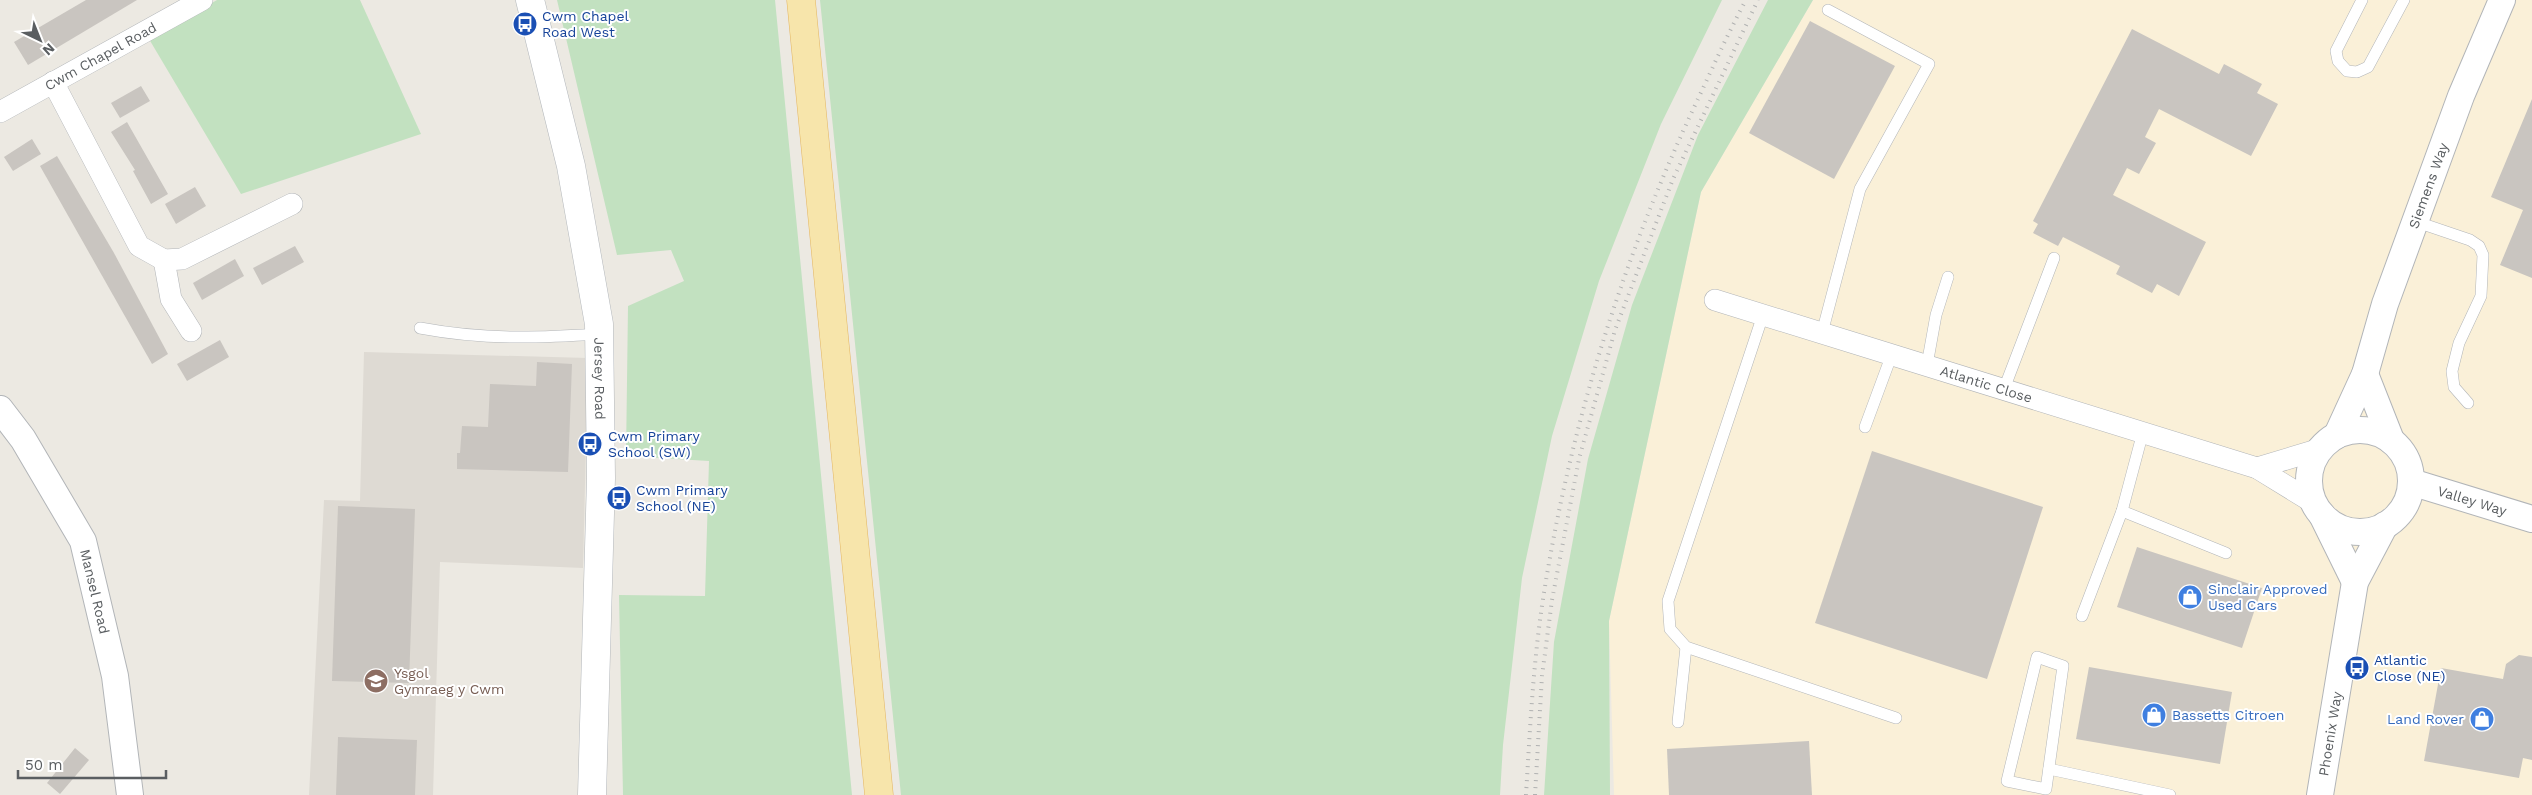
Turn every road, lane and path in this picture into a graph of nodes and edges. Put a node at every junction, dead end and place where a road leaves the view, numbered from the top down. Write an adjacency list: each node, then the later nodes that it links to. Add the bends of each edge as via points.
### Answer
1 (202, 0): 8 (street, Cwm Chapel Road)
2 (530, 0): 20 (main road, Jersey Road, via 571,166)
3 (801, 0): 46 (main road)
4 (2362, 0): 5 (lane, via 2336,51 2338,61 2347,71 2357,72 2368,67)
5 (2404, 0)
6 (2502, 0): 11 (street, Siemens Way, via 2460,96)
7 (1828, 10): 19 (lane, via 1929,64 1860,189)
8 (53, 82): 9 (street, Cwm Chapel Road); 13 (street, via 139,246)
9 (0, 112)
10 (292, 204): 13 (street, via 182,260)
11 (2414, 221): 23 (street, Siemens Way); 25 (lane, via 2470,240 2479,246 2482,255 2481,296 2459,343 2452,371 2454,387)
12 (2054, 258): 24 (lane)
13 (164, 260): 18 (street, via 171,299)
14 (1948, 277): 22 (lane, via 1936,315)
15 (1715, 300): 16 (street, Atlantic Close)
16 (1763, 314): 19 (street, Atlantic Close); 40 (lane, via 1668,600 1670,629)
17 (420, 328): 20 (lane, via 488,338)
18 (191, 331)
19 (1822, 333): 21 (street, Atlantic Close)
20 (600, 334): 45 (main road, Jersey Road, via 601,478)
21 (1892, 354): 22 (street, Atlantic Close); 27 (lane)
22 (1927, 365): 24 (street, Atlantic Close)
23 (2365, 374): 29 (street); 30 (street, Siemens Way)
24 (2004, 389): 28 (street, Atlantic Close)
25 (2468, 403)
26 (0, 409): 44 (street, Mansel Road, via 23,439 83,541 116,676)
27 (1865, 428)
28 (2143, 432): 31 (street, Atlantic Close); 34 (lane)
29 (2391, 440): 30 (street, via 2370,431 2348,431); 32 (street, via 2406,458)
30 (2329, 442): 31 (street); 33 (street, via 2313,462 2309,476 2310,490)
31 (2257, 468): 33 (street, Atlantic Close)
32 (2411, 482): 35 (street, Valley Way); 36 (street, via 2404,507)
33 (2318, 509): 36 (street, via 2333,524 2359,532); 38 (street)
34 (2122, 510): 37 (lane); 39 (lane)
35 (2532, 519)
36 (2386, 525): 38 (street, Phoenix Way)
37 (2226, 553)
38 (2355, 582): 48 (street, Phoenix Way)
39 (2082, 616)
40 (1686, 647): 41 (lane); 42 (lane)
41 (1896, 718)
42 (1678, 722)
43 (2049, 769): 43 (lane, via 2046,789 2007,781 2036,657 2063,666); 47 (lane)
44 (130, 795)
45 (592, 795)
46 (878, 795)
47 (2170, 795)
48 (2320, 795)

